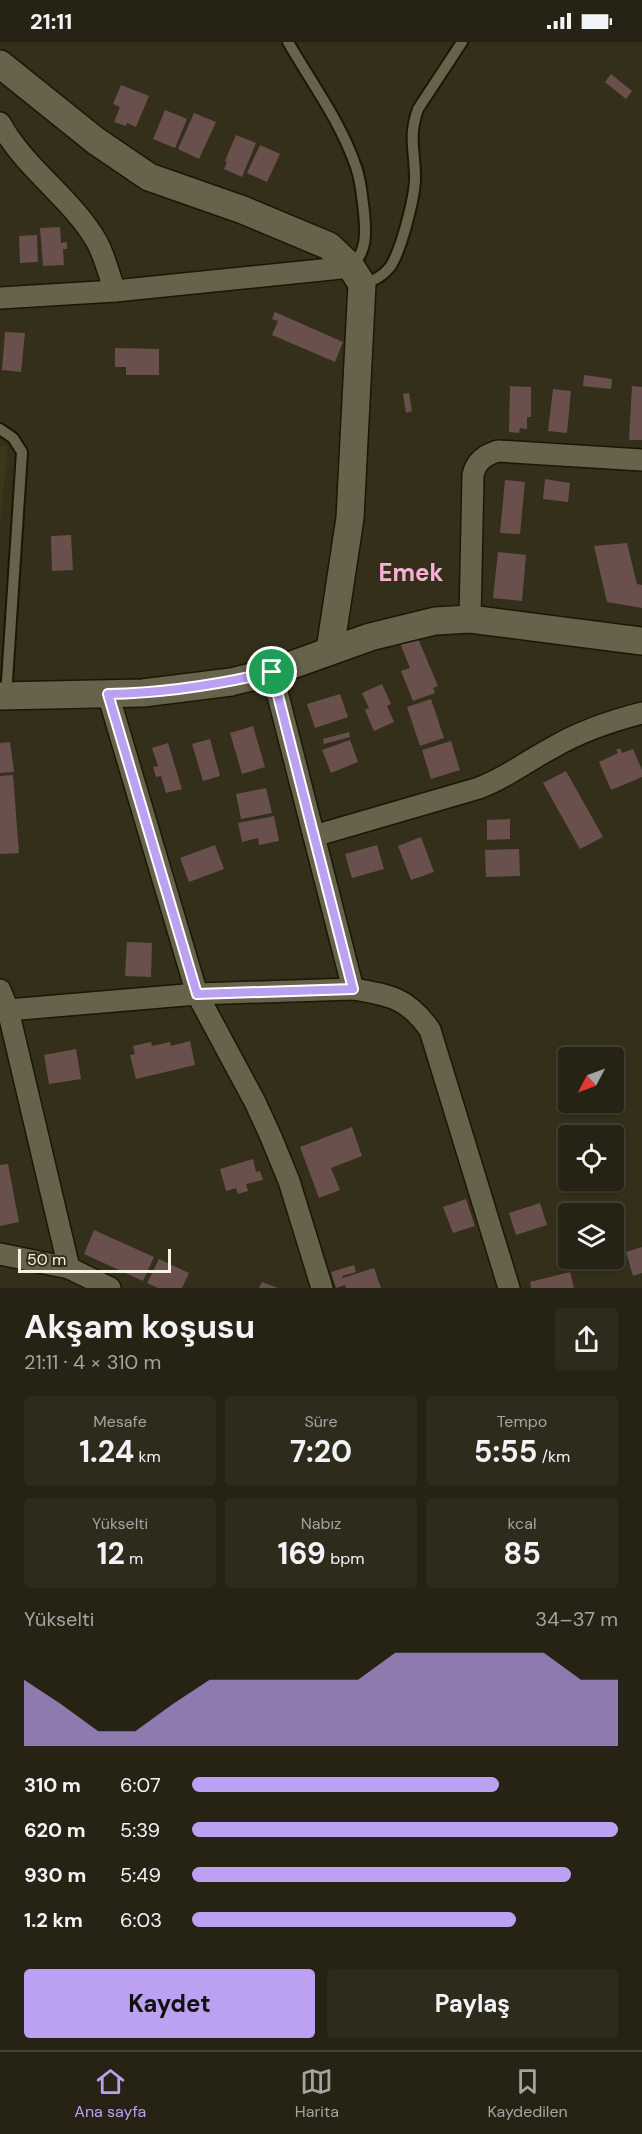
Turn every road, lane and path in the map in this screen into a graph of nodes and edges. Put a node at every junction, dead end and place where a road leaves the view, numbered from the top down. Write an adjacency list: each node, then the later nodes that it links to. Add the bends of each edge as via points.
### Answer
1 (288, 42): 5 (lane, via 341,132 356,168 366,234)
2 (462, 42): 5 (lane, via 414,120 411,140 415,188 396,256 383,274)
3 (0, 64): 5 (street, via 96,141 149,177 243,210 328,246)
4 (2, 133): 6 (street, via 83,223 97,243)
5 (357, 276): 6 (street); 12 (street, via 350,519)
6 (115, 291): 7 (street)
7 (0, 298)
8 (0, 429): 15 (lane, via 13,438 22,452)
9 (642, 460): 10 (street, via 498,451 482,458 473,475)
10 (470, 619): 11 (street); 12 (street, via 407,627)
11 (642, 641)
12 (330, 650): 13 (street)
13 (272, 672): 14 (street, via 188,689); 17 (street)
14 (108, 694): 15 (street); 20 (street)
15 (3, 696)
16 (642, 713): 17 (street, via 566,740 487,785)
17 (314, 836): 18 (street)
18 (353, 989): 20 (street); 26 (street, via 388,994 406,1003 430,1030)
19 (0, 990): 21 (street)
20 (197, 994): 21 (street); 25 (street, via 271,1137)
21 (8, 1010): 23 (street)
22 (0, 1254): 23 (street)
23 (69, 1268): 24 (street)
24 (110, 1288)
25 (322, 1288)
26 (509, 1288)

